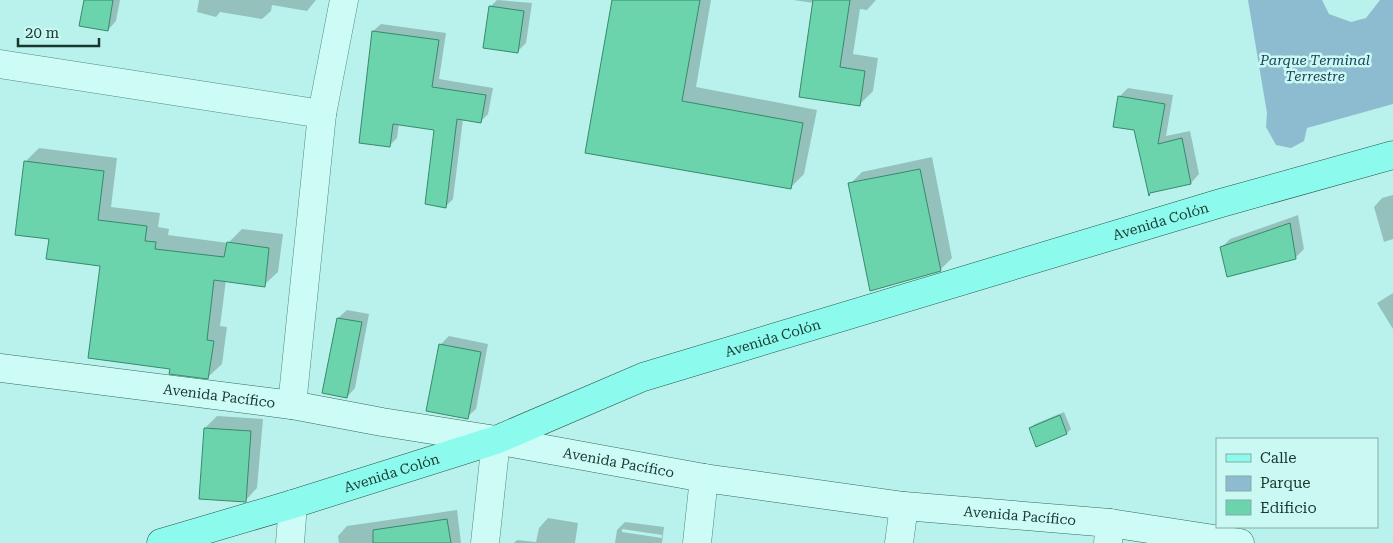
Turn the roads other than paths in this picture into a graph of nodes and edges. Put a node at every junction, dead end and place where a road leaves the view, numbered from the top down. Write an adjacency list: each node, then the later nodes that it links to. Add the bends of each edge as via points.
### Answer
1 (344, 0): 3 (street)
2 (0, 64): 3 (street)
3 (322, 114): 6 (street)
4 (1393, 155): 7 (main road, Avenida Colón, via 1221,203 643,377)
5 (0, 368): 6 (street, Avenida Pacífico)
6 (292, 405): 7 (street, Avenida Pacífico)
7 (496, 440): 8 (street, Avenida Pacífico); 9 (main road, Avenida Colón); 14 (street)
8 (704, 478): 10 (street, Avenida Pacífico); 15 (street)
9 (292, 504): 12 (main road, Avenida Colón); 13 (street)
10 (904, 506): 11 (street, Avenida Pacífico); 16 (street)
11 (1109, 533): 17 (street, Avenida Pacífico)
12 (161, 543)
13 (290, 543)
14 (485, 543)
15 (697, 543)
16 (899, 543)
17 (1240, 543)

